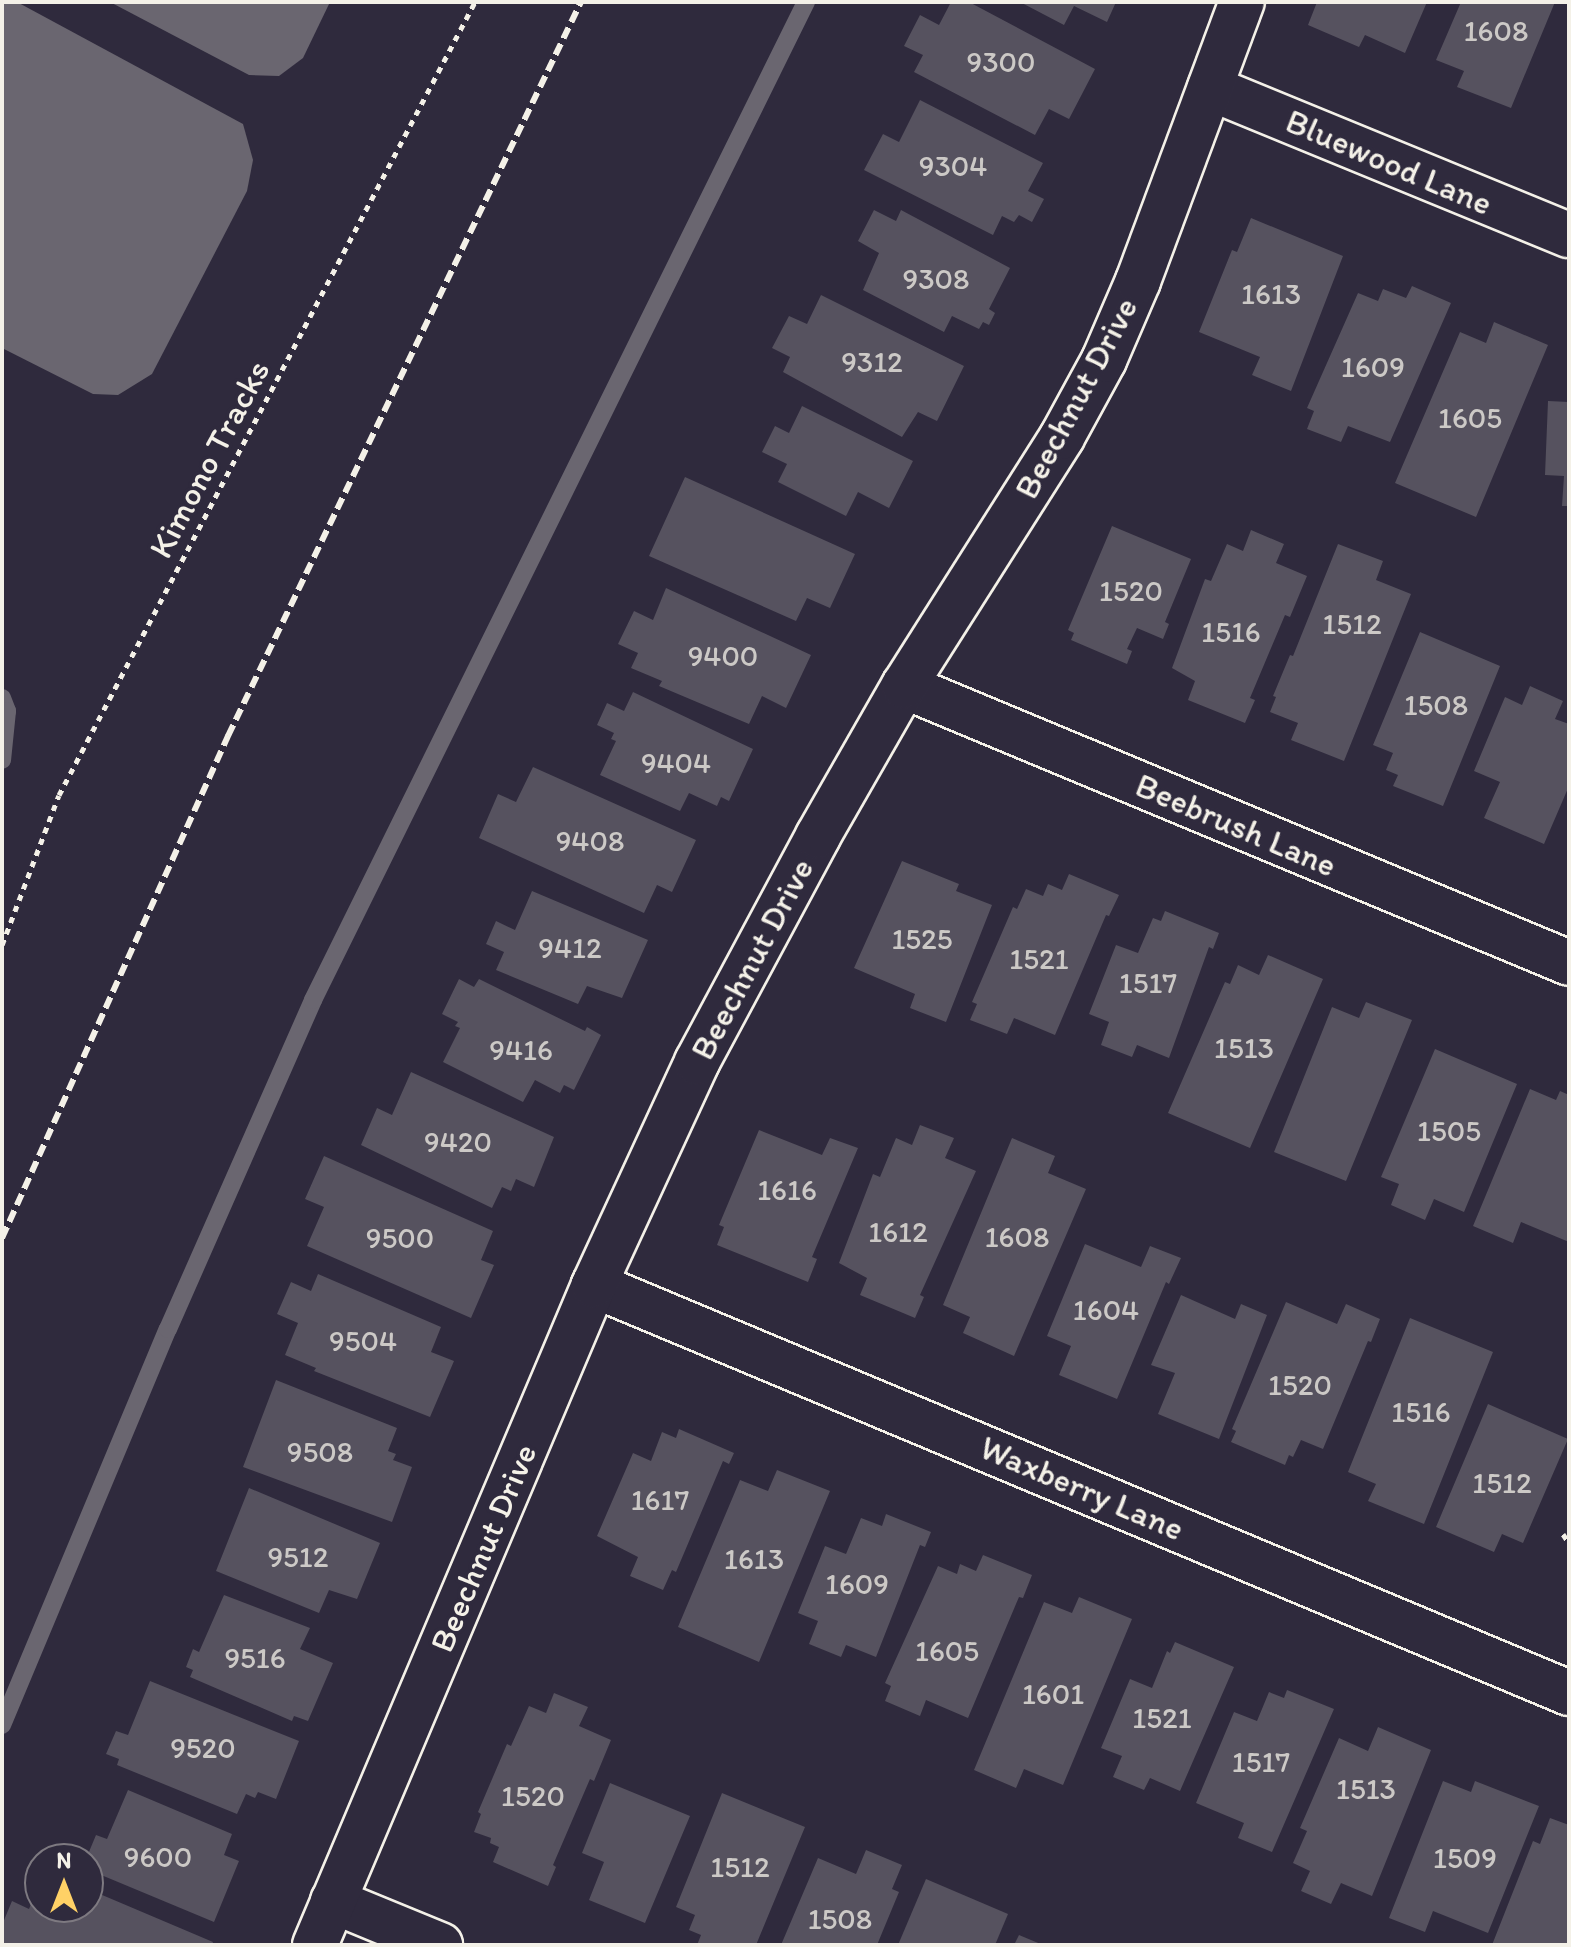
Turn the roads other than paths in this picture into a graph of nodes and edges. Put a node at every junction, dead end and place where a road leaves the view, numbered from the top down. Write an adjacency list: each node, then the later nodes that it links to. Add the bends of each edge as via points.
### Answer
1 (1242, 2): 2 (street, Beechnut Drive)
2 (1210, 88): 3 (street, Bluewood Lane); 4 (street, Beechnut Drive, via 1104,360 1062,437)
3 (1569, 235)
4 (904, 686): 5 (street, Beebrush Lane); 6 (street, Beechnut Drive, via 697,1062)
5 (1569, 963)
6 (594, 1285): 7 (street, Waxberry Lane); 8 (street, Beechnut Drive)
7 (1569, 1693)
8 (333, 1901): 9 (street, Beechnut Drive); 10 (street)
9 (315, 1945)
10 (440, 1945)

